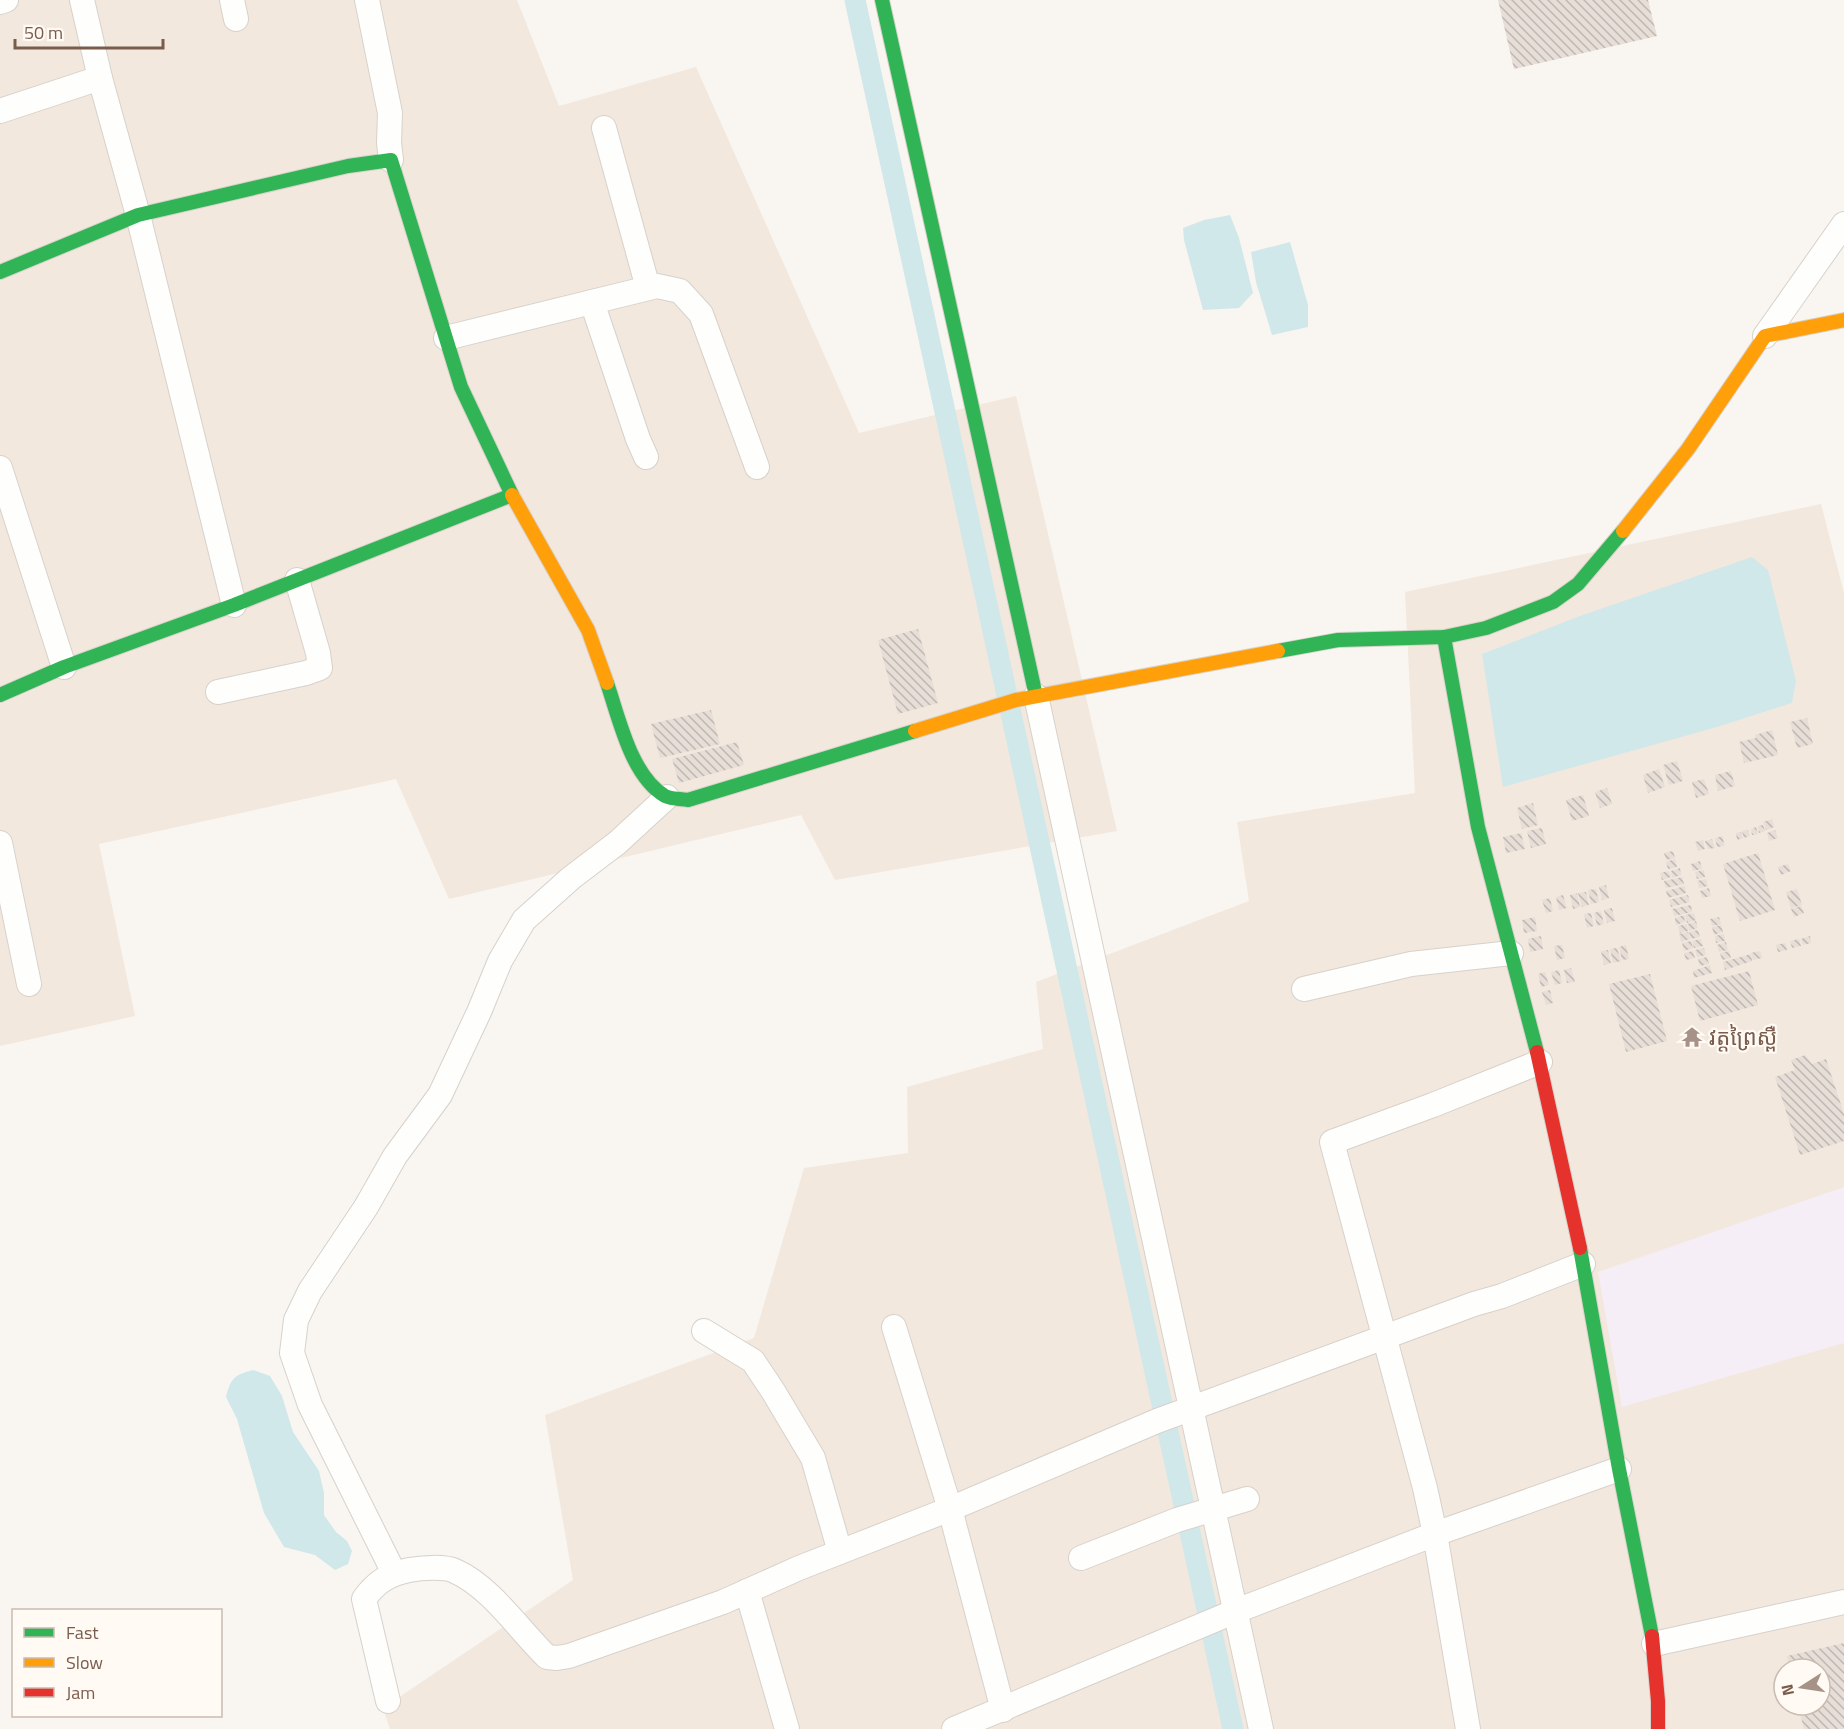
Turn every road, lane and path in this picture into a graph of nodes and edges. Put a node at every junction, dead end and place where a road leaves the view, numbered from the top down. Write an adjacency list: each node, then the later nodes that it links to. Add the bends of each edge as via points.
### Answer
1 (6, 0): 5 (street)
2 (82, 0): 6 (street)
3 (367, 0): 9 (street, via 390,113)
4 (882, 0): 28 (street)
5 (0, 2)
6 (100, 78): 7 (street); 10 (street)
7 (0, 111)
8 (604, 128): 13 (street)
9 (390, 160): 10 (street, via 348,166); 17 (street)
10 (138, 215): 12 (street); 23 (street)
11 (1844, 224): 16 (street)
12 (0, 272)
13 (648, 288): 14 (street); 19 (street, via 680,291 700,314)
14 (592, 302): 17 (street); 18 (street)
15 (1844, 320): 16 (street)
16 (1765, 336): 24 (street, via 1688,449 1578,584 1552,602 1486,628)
17 (446, 338): 21 (street, via 462,387)
18 (646, 457)
19 (757, 467)
20 (0, 468): 25 (street)
21 (512, 495): 22 (street); 29 (street, via 588,630 635,762 649,783)
22 (297, 580): 23 (street); 26 (street, via 320,668)
23 (234, 605): 25 (street)
24 (1444, 637): 28 (street, via 1338,640); 32 (street, via 1478,828)
25 (64, 667): 27 (street)
26 (218, 692)
27 (0, 695)
28 (1026, 698): 29 (street, via 688,800); 40 (street)
29 (667, 797): 48 (street, via 524,920 500,961 440,1095 395,1155 366,1207 309,1291 296,1320 292,1353 310,1405)
30 (0, 843): 31 (street)
31 (5, 884): 33 (street)
32 (1511, 953): 34 (street, via 1411,964); 35 (street)
33 (29, 984)
34 (1304, 989)
35 (1540, 1062): 36 (street); 39 (street, via 1332,1142)
36 (1583, 1264): 39 (street); 41 (street)
37 (894, 1327): 43 (street)
38 (704, 1331): 46 (street, via 753,1361 773,1391 813,1458)
39 (1385, 1338): 40 (street); 45 (street)
40 (1175, 1415): 43 (street); 44 (street)
41 (1618, 1469): 45 (street); 52 (street)
42 (1247, 1499): 44 (street)
43 (950, 1509): 46 (street); 54 (street)
44 (1196, 1514): 47 (street); 51 (street)
45 (1435, 1534): 51 (street); 58 (street)
46 (840, 1552): 49 (street)
47 (1081, 1558)
48 (394, 1573): 49 (street, via 420,1568 454,1570 489,1593 547,1657 557,1658); 53 (street, via 374,1585 364,1599)
49 (747, 1591): 55 (street)
50 (1844, 1602): 52 (street)
51 (1218, 1619): 54 (street); 57 (street)
52 (1654, 1644): 59 (street)
53 (388, 1701)
54 (1003, 1710): 56 (street)
55 (787, 1729)
56 (954, 1729)
57 (1262, 1729)
58 (1468, 1729)
59 (1658, 1729)

